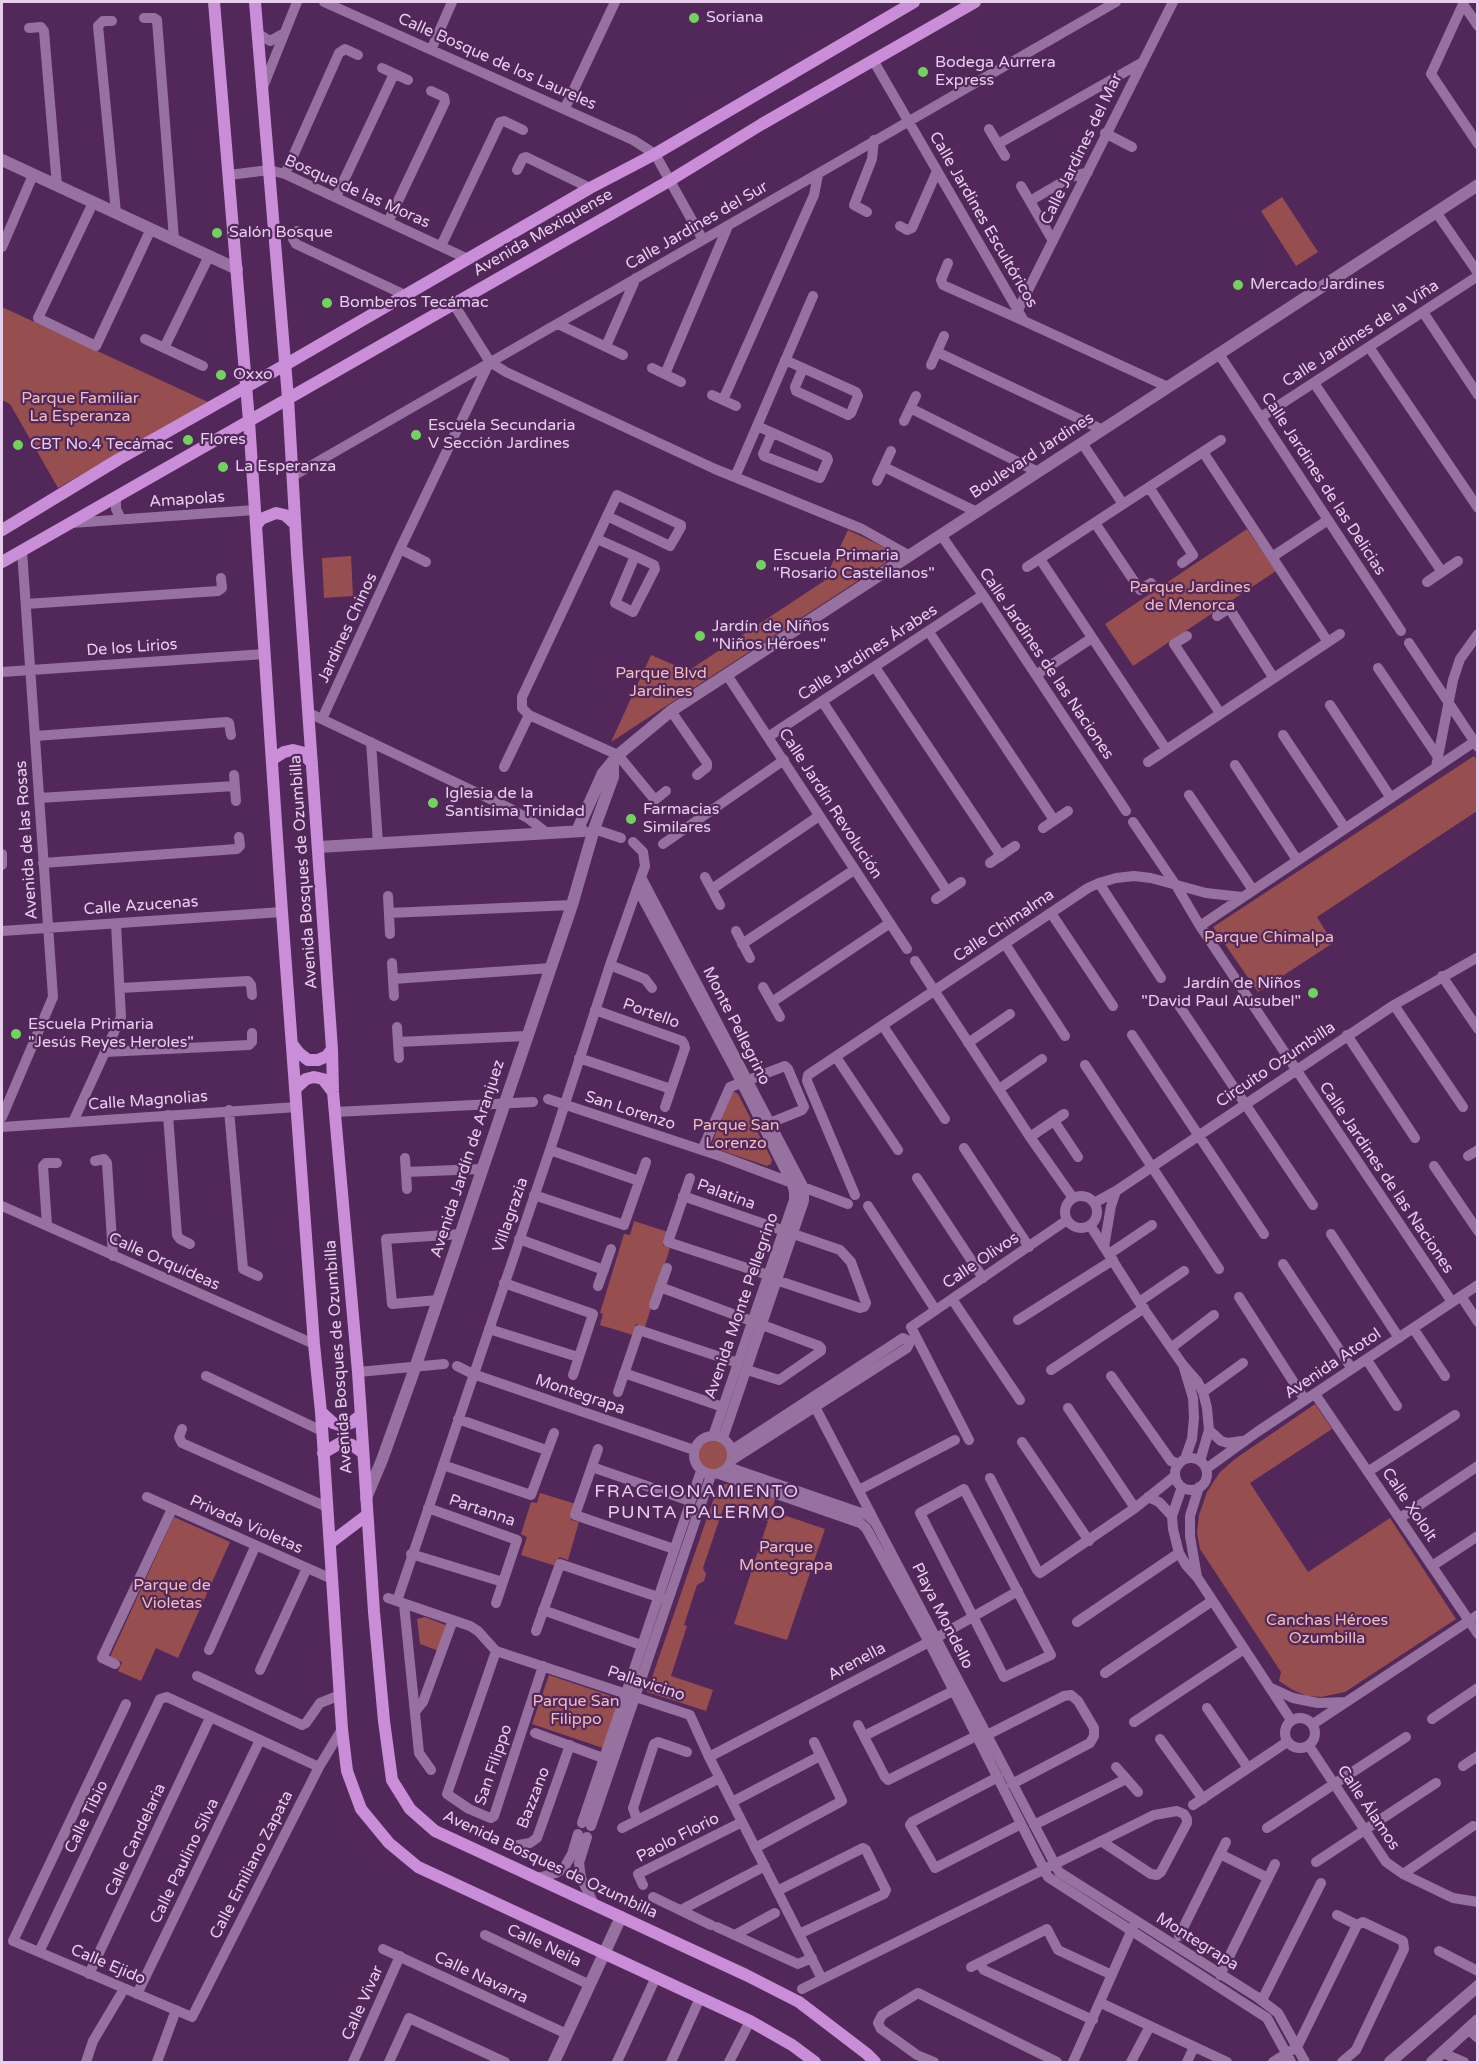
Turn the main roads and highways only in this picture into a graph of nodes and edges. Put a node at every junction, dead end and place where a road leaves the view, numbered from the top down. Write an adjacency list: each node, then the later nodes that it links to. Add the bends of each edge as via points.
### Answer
1 (214, 2): 6 (main road, Avenida Bosques de Ozumbilla)
2 (255, 2): 5 (main road, Avenida Bosques de Ozumbilla)
3 (914, 2): 5 (main road, Avenida Mexiquense)
4 (975, 2): 7 (main road, Avenida Mexiquense)
5 (285, 365): 6 (main road, Avenida Mexiquense); 7 (main road, Avenida Bosques de Ozumbilla)
6 (245, 388): 8 (main road, Avenida Bosques de Ozumbilla); 11 (main road, Avenida Mexiquense)
7 (288, 398): 8 (main road, Avenida Mexiquense); 9 (main road, Avenida Bosques de Ozumbilla)
8 (249, 421): 10 (main road, Avenida Bosques de Ozumbilla); 12 (main road, Avenida Mexiquense)
9 (295, 524): 10 (main road, via 276,513 261,519); 14 (main road, Avenida Bosques de Ozumbilla)
10 (256, 526): 13 (main road, Avenida Bosques de Ozumbilla)
11 (2, 530)
12 (2, 562)
13 (273, 759): 14 (main road, via 293,750); 15 (main road, Avenida Bosques de Ozumbilla)
14 (312, 763): 16 (main road, Avenida Bosques de Ozumbilla)
15 (292, 1044): 16 (main road, via 308,1060 327,1056); 17 (main road, Avenida Bosques de Ozumbilla)
16 (332, 1049): 18 (main road, Avenida Bosques de Ozumbilla)
17 (295, 1089): 18 (main road, via 314,1077 323,1079); 19 (main road, Avenida Bosques de Ozumbilla)
18 (333, 1092): 20 (main road, Avenida Bosques de Ozumbilla)
19 (321, 1412): 20 (main road, via 343,1426); 21 (main road, Avenida Bosques de Ozumbilla)
20 (361, 1414): 22 (main road, Avenida Bosques de Ozumbilla)
21 (323, 1453): 22 (main road, via 342,1442); 24 (main road, Avenida Bosques de Ozumbilla)
22 (363, 1453): 23 (main road, Avenida Bosques de Ozumbilla)
23 (367, 1515): 24 (main road); 26 (main road, Avenida Bosques de Ozumbilla, via 392,1780 410,1809 435,1831 799,2002)
24 (330, 1543): 25 (main road, Avenida Bosques de Ozumbilla, via 347,1771 361,1809 389,1843 418,1867 750,2021)
25 (814, 2062)
26 (875, 2062)

